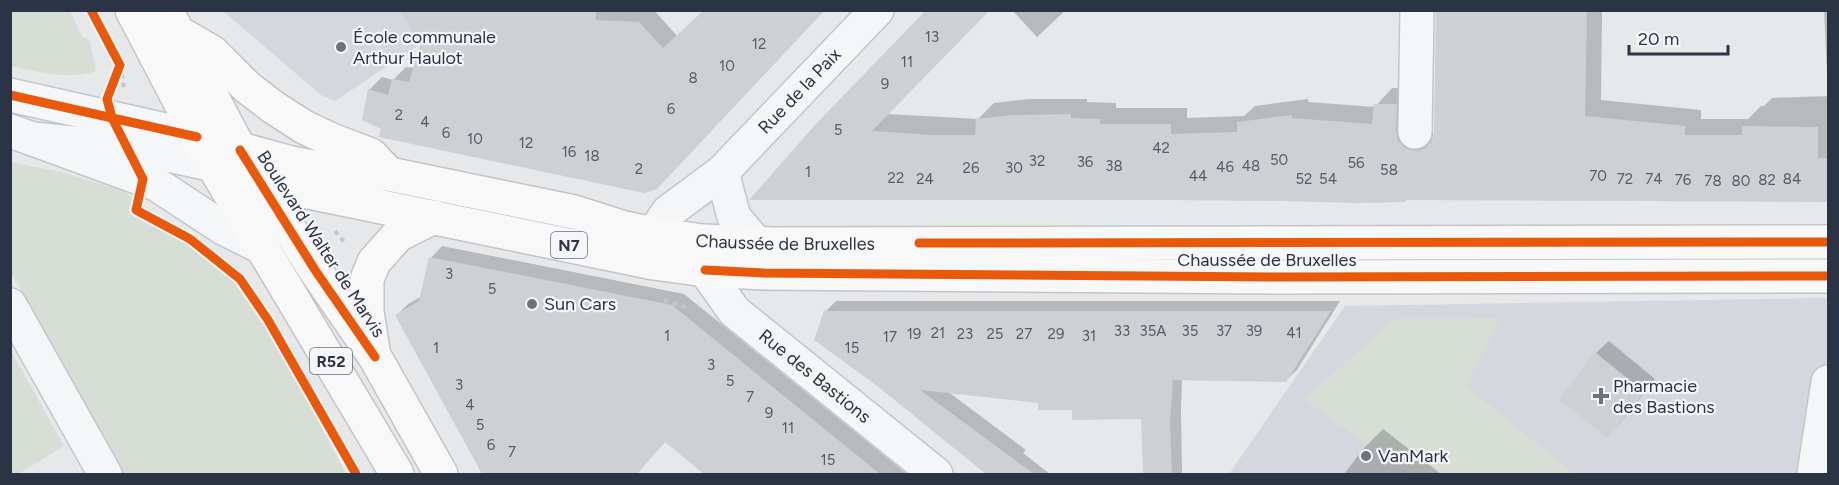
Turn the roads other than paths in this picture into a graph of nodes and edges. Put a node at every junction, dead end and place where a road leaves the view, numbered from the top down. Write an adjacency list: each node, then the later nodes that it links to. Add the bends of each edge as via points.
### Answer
1 (132, 10): 8 (main road, R52)
2 (877, 10): 9 (street, Rue de la Paix)
3 (1417, 10): 6 (street)
4 (172, 21): 8 (main road, R52); 10 (main road, via 273,107 304,127 371,155)
5 (10, 95): 8 (street, Chaussée de Bruxelles, via 119,109)
6 (1415, 132)
7 (22, 135): 8 (street, Chaussée de Bruxelles, via 150,151); 16 (street, via 156,184)
8 (216, 150): 10 (main road, Chaussée de Bruxelles / N7, via 335,171); 11 (main road, Boulevard Walter de Marvis / R52); 16 (main road, R52)
9 (722, 172): 13 (street, Rue de la Paix, via 668,212); 15 (street, via 734,217)
10 (389, 174): 13 (main road, Chaussée de Bruxelles / N7, via 573,212)
11 (256, 178): 12 (main road, Chaussée de Bruxelles / N7); 20 (main road, Boulevard Walter de Marvis / R52)
12 (434, 217): 17 (main road, Chaussée de Bruxelles / N7); 20 (main road, via 398,235 374,262 367,279)
13 (653, 234): 15 (main road, Chaussée de Bruxelles / N7)
14 (1828, 242): 15 (main road, Chaussée de Bruxelles / N7)
15 (756, 243)
16 (263, 248): 23 (main road, R52)
17 (705, 270): 18 (main road, Chaussée de Bruxelles / N7, via 1277,278); 25 (street, Rue des Bastions, via 734,311)
18 (1828, 276)
19 (10, 305): 22 (street)
20 (375, 357): 24 (main road, Boulevard Walter de Marvis / R52)
21 (1828, 382): 26 (street)
22 (105, 474)
23 (397, 474)
24 (441, 474)
25 (936, 474)
26 (1814, 474)

